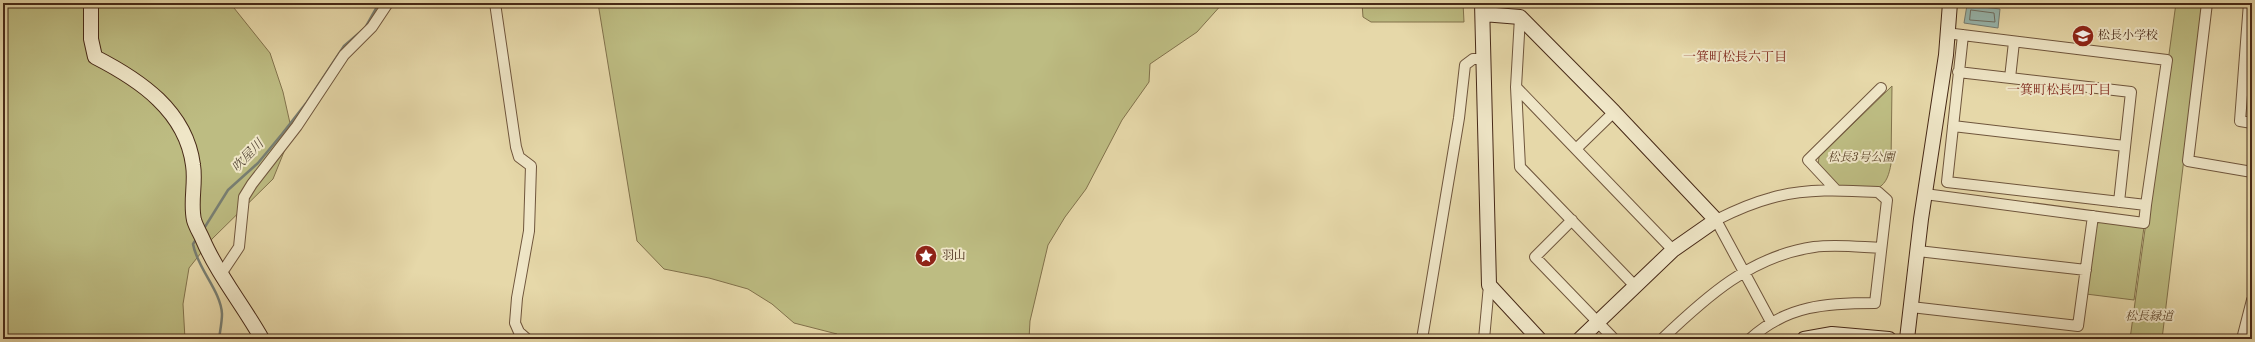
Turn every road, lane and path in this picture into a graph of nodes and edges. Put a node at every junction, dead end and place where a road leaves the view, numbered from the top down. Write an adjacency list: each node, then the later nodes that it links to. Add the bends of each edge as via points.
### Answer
1 (91, 3): 36 (street, via 92,39 96,57 148,88 169,111 190,148 194,168 194,220)
2 (388, 3): 36 (street, via 372,27 344,55 297,126 252,184 244,197 239,248)
3 (495, 3): 44 (street, via 516,147 519,157 531,166 529,231 515,323 519,332)
4 (1950, 3): 9 (street)
5 (2207, 3): 23 (street, via 2188,161)
6 (2249, 3): 13 (street)
7 (1483, 9): 8 (street); 12 (street)
8 (1520, 17): 16 (street); 18 (street)
9 (1946, 33): 10 (street); 25 (street, via 1946,55)
10 (1963, 35): 11 (street); 14 (street)
11 (2014, 42): 15 (street); 27 (street, via 2167,60)
12 (1484, 59): 37 (street); 45 (street, via 1473,59 1465,65)
13 (2248, 70): 19 (street, via 2240,121)
14 (1958, 72): 15 (street); 20 (street)
15 (2010, 78): 21 (street, via 2131,92)
16 (1516, 88): 22 (street); 29 (street, via 1520,167)
17 (1881, 88): 24 (street, via 1808,160)
18 (1614, 112): 22 (street); 30 (street)
19 (2252, 123)
20 (1953, 126): 21 (street); 26 (street, via 1947,182)
21 (2125, 146): 26 (street)
22 (1577, 148): 32 (street)
23 (2252, 172)
24 (1836, 190): 30 (street, via 1792,193 1771,198); 31 (street, via 1878,192 1887,200)
25 (1925, 194): 28 (street); 33 (street)
26 (2120, 202): 27 (street)
27 (2146, 205): 28 (street, via 2144,223)
28 (2093, 216): 34 (street)
29 (1572, 220): 38 (street); 41 (street, via 1535,257)
30 (1716, 220): 32 (street); 35 (street)
31 (1881, 248): 35 (street, via 1834,246 1802,249); 42 (street, via 1875,303 1824,304)
32 (1673, 250): 38 (street)
33 (1918, 251): 34 (street); 40 (street)
34 (2086, 270): 40 (street, via 2078,326)
35 (1744, 271): 42 (street); 50 (street, via 1709,295)
36 (221, 274): 43 (street)
37 (1489, 285): 46 (street); 47 (street)
38 (1635, 286): 41 (street)
39 (2252, 300): 55 (street)
40 (1911, 307): 54 (street)
41 (1598, 321): 48 (street); 49 (street)
42 (1771, 322): 51 (street)
43 (262, 339)
44 (528, 339)
45 (1422, 339)
46 (1484, 339)
47 (1539, 339)
48 (1580, 339)
49 (1614, 339)
50 (1662, 339)
51 (1750, 339)
52 (1804, 339): 53 (street, via 1832,334)
53 (1888, 339)
54 (1907, 339)
55 (2242, 339)

